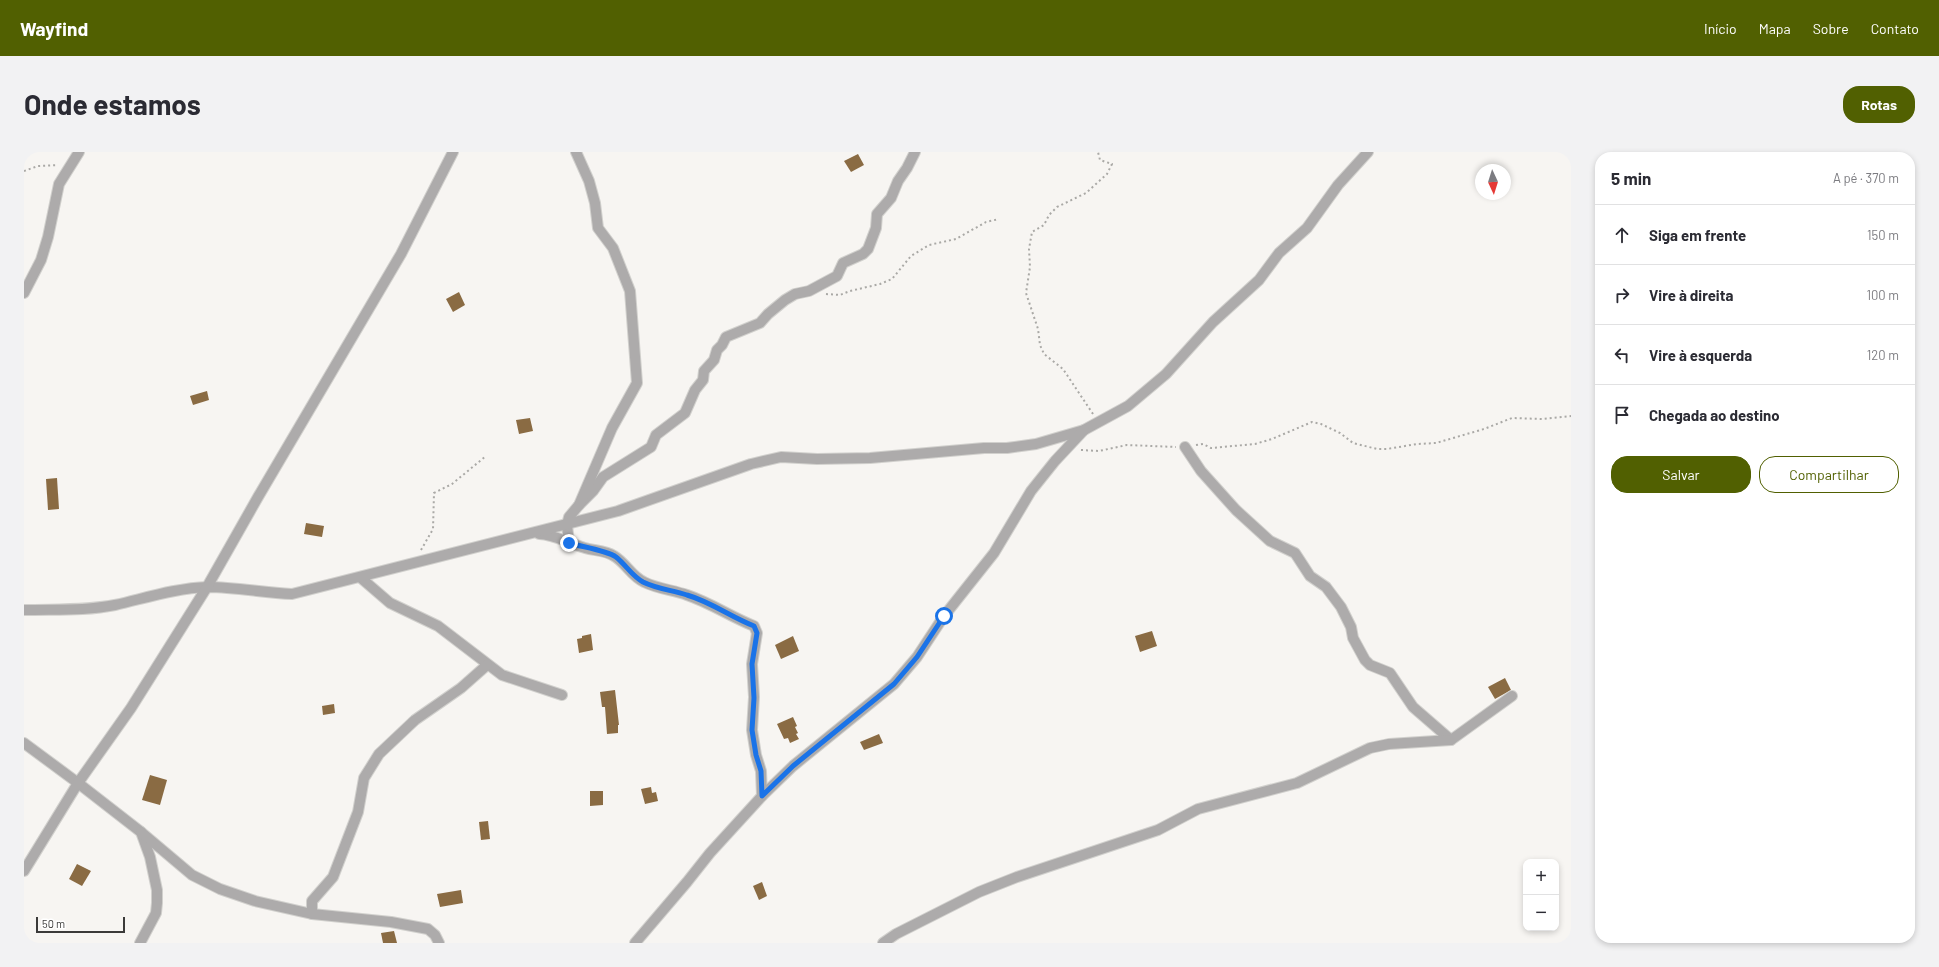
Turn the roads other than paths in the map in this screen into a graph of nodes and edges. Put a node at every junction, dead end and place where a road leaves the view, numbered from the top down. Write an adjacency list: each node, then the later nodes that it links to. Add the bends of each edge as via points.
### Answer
1 (79, 152): 6 (street, via 59,184 41,260)
2 (453, 152): 14 (street, via 401,254)
3 (576, 152): 9 (street, via 589,180 598,228 613,248 630,291 637,383 612,428)
4 (915, 152): 9 (street, via 891,198 878,214 868,249 843,263 837,276 809,291 795,294 760,323 726,337 714,360 704,371 703,380 684,413 656,435 651,447 603,477)
5 (1368, 152): 7 (street, via 1338,186 1307,228 1279,252 1259,280 1213,322 1166,374 1128,406)
6 (24, 293)
7 (1084, 430): 10 (street, via 1036,444 1007,448 870,458 781,457 751,464 618,511); 22 (street, via 1031,491 994,553 894,684 793,766)
8 (1185, 447): 19 (street, via 1201,471 1236,510 1270,541 1295,553 1310,576 1326,587 1341,607 1365,660 1390,674 1414,707)
9 (579, 505): 10 (street, via 569,517)
10 (567, 525): 11 (street); 12 (street)
11 (535, 533): 12 (street); 13 (street)
12 (569, 543): 22 (street, via 615,556 642,581 661,590 687,595 754,626 757,633 752,664 752,730 761,771)
13 (361, 578): 14 (street, via 292,594 245,588); 16 (street, via 390,603 438,626)
14 (207, 587): 15 (street, via 179,589 114,605); 21 (street, via 131,708)
15 (24, 610)
16 (487, 665): 17 (street, via 502,676); 25 (street, via 415,720 379,754 364,778 358,812 333,877 312,901)
17 (562, 695)
18 (1512, 696): 19 (street)
19 (1451, 740): 29 (street, via 1389,744 1370,748 1297,783 1198,809 1158,830 1016,877 979,892)
20 (24, 743): 21 (street)
21 (78, 782): 23 (street); 24 (street)
22 (762, 796): 28 (street, via 710,852)
23 (141, 832): 25 (street, via 192,875 220,889 255,901); 26 (street, via 150,857 157,903 156,913)
24 (24, 871)
25 (312, 914): 27 (street, via 391,922 428,929)
26 (140, 943)
27 (439, 943)
28 (635, 943)
29 (883, 943)

